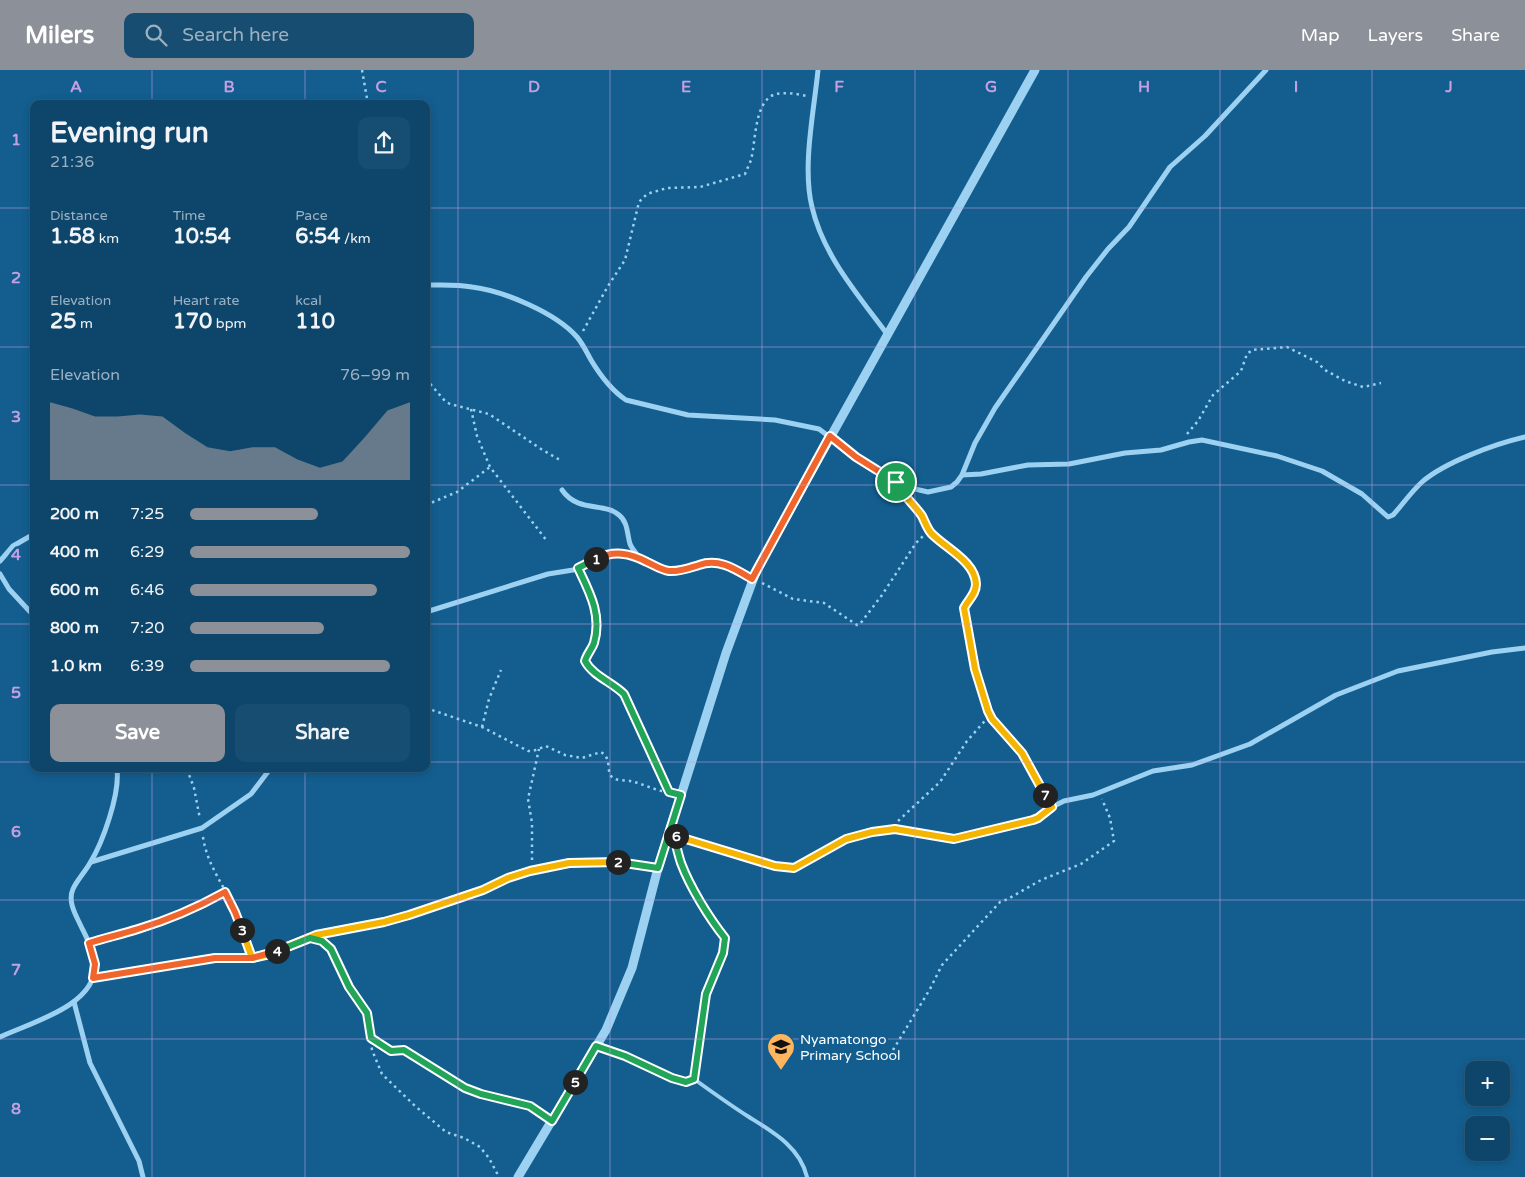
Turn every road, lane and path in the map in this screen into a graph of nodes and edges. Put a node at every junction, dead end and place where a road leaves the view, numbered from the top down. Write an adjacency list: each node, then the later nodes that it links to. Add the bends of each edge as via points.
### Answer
1 (362, 70): 6 (path)
2 (818, 70): 5 (street)
3 (1035, 70): 8 (street)
4 (1266, 70): 18 (street, via 1210,131 1170,167 1129,227 1090,271 984,426)
5 (815, 97): 8 (street, via 808,162 811,206 828,250); 9 (path, via 776,94 765,102 758,114 751,160 745,174 700,187 667,188 647,194 639,202 625,260)
6 (367, 100)
7 (430, 285): 9 (street, via 453,284 501,294 531,305 562,322)
8 (886, 334): 13 (street)
9 (579, 338): 13 (street, via 603,379 626,400 688,415 786,422 819,429)
10 (1381, 383): 15 (path, via 1363,387 1344,381 1287,347 1252,350 1240,371 1213,395 1198,421)
11 (430, 384): 12 (path, via 445,401)
12 (471, 409): 16 (path, via 489,414); 17 (path, via 477,436)
13 (830, 436): 19 (street); 29 (street)
14 (1525, 437): 15 (street, via 1496,445 1432,475 1388,517 1362,494 1322,471 1277,456 1212,441)
15 (1178, 445): 18 (street, via 1069,464 1028,465)
16 (560, 460)
17 (490, 468): 21 (path, via 457,492); 24 (path)
18 (962, 475): 19 (street, via 951,486 928,492)
19 (896, 482): 22 (path)
20 (562, 490): 25 (street, via 582,505 621,516 631,546)
21 (430, 503)
22 (929, 530): 29 (path, via 916,543 882,595 857,625 824,603 793,598); 35 (path, via 972,570 975,578 975,591 964,608 975,669)
23 (30, 536): 26 (street, via 13,546)
24 (547, 541)
25 (640, 559): 27 (street, via 614,554); 29 (street, via 668,571 721,563)
26 (0, 561)
27 (578, 568): 30 (street, via 540,576); 41 (path, via 593,599 597,621 594,645 585,661 596,674 624,694)
28 (0, 574): 31 (street)
29 (752, 579): 43 (street)
30 (430, 611)
31 (30, 612)
32 (1525, 648): 42 (street, via 1398,671 1336,695 1250,744 1192,765 1152,771)
33 (501, 670): 36 (path, via 489,698)
34 (430, 709): 36 (path)
35 (990, 715): 44 (path, via 1022,753); 46 (path, via 967,741 940,782)
36 (482, 727): 37 (path, via 522,749)
37 (539, 749): 41 (path, via 546,746 565,755 582,758 601,752 608,758 615,779); 50 (path, via 528,799)
38 (118, 772): 48 (street, via 105,831)
39 (188, 772): 45 (path)
40 (268, 772): 45 (street, via 251,794)
41 (669, 792): 43 (path)
42 (1100, 793): 44 (street); 60 (path, via 1110,818 1114,841 1081,864 1040,880 1000,902 942,965)
43 (681, 795): 47 (street)
44 (1052, 807): 46 (street, via 1033,820 962,838)
45 (202, 828): 48 (street); 51 (path, via 205,847)
46 (890, 829): 47 (street, via 846,839 794,868 775,866)
47 (671, 836): 49 (street); 61 (path, via 685,872 725,938 723,953 706,994)
48 (91, 862): 53 (street, via 72,890 71,901)
49 (658, 868): 50 (street, via 625,862 591,861); 59 (street, via 632,968)
50 (533, 870): 52 (street, via 409,915)
51 (225, 892): 53 (path, via 167,919); 54 (path)
52 (310, 938): 54 (street); 58 (path, via 322,941 331,949 349,987 367,1013)
53 (89, 943): 55 (street, via 95,964)
54 (252, 958): 55 (street, via 215,958)
55 (93, 978): 56 (street)
56 (74, 1002): 57 (street); 63 (street, via 90,1063 139,1162)
57 (0, 1037)
58 (371, 1038): 62 (path, via 391,1051 404,1050 465,1088 530,1106); 64 (path, via 382,1074 446,1132 480,1147)
59 (596, 1046): 61 (lane, via 672,1078 686,1082); 62 (street)
60 (893, 1050)
61 (694, 1079): 66 (lane, via 770,1129 797,1154)
62 (552, 1121): 65 (street)
63 (143, 1177)
64 (499, 1177)
65 (518, 1177)
66 (807, 1177)

